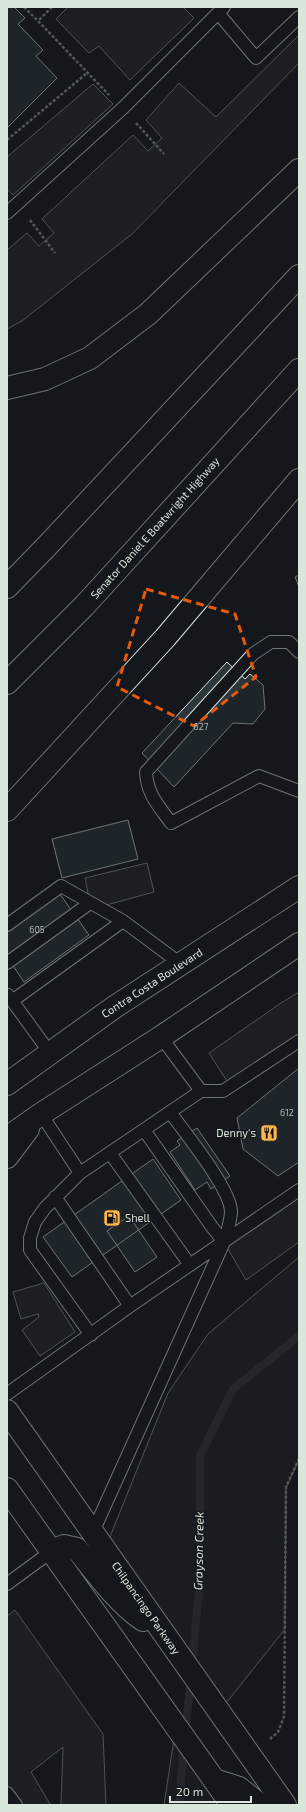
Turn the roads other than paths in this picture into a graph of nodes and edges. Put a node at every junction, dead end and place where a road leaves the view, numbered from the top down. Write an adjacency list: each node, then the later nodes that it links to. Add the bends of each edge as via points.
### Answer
1 (221, 10): 2 (lane, via 256,58); 4 (lane, via 123,108)
2 (299, 17)
3 (299, 170): 7 (main road, via 148,314 90,358 45,379)
4 (11, 210)
5 (299, 276): 9 (main road)
6 (299, 370): 11 (main road, Senator Daniel E Boatwright Highway, via 85,605)
7 (7, 388)
8 (299, 480): 13 (main road, via 165,638)
9 (7, 587)
10 (299, 652): 12 (lane, via 289,642 271,642 253,654 146,772 147,786 171,823 259,776)
11 (7, 683)
12 (299, 791)
13 (7, 810)
14 (299, 887): 20 (main road, Contra Costa Boulevard)
15 (90, 903): 16 (lane); 17 (lane, via 61,886); 19 (lane)
16 (123, 921): 20 (lane); 21 (lane)
17 (7, 925)
18 (299, 944): 22 (main road)
19 (7, 963)
20 (181, 964): 24 (main road, Contra Costa Boulevard)
21 (9, 997): 24 (lane)
22 (161, 1036): 26 (lane); 28 (main road)
23 (299, 1041): 26 (lane, via 223,1091)
24 (50, 1053): 25 (main road, Contra Costa Boulevard)
25 (7, 1084)
26 (201, 1091): 27 (lane)
27 (170, 1112): 29 (lane); 36 (lane, via 221,1184 230,1202 231,1213)
28 (41, 1114): 30 (main road); 32 (main road); 33 (lane)
29 (144, 1130): 31 (lane); 36 (lane)
30 (7, 1138)
31 (110, 1153): 33 (lane); 37 (lane)
32 (7, 1157)
33 (80, 1173): 35 (lane)
34 (299, 1190): 36 (lane)
35 (55, 1197): 38 (lane); 39 (lane, via 35,1222 30,1238 30,1250)
36 (224, 1242): 37 (lane); 43 (lane)
37 (190, 1265): 38 (lane)
38 (130, 1306): 39 (lane)
39 (91, 1335): 40 (lane)
40 (7, 1394)
41 (7, 1411): 43 (main road, Chilpancingo Parkway)
42 (7, 1490): 44 (main road)
43 (99, 1541): 46 (main road, Chilpancingo Parkway)
44 (52, 1551): 45 (lane); 46 (main road, via 64,1546 78,1549 99,1577 136,1615); 47 (main road)
45 (7, 1584)
46 (164, 1634): 52 (main road, Chilpancingo Parkway)
47 (214, 1780): 50 (main road); 51 (main road, via 239,1788)
48 (7, 1793): 49 (lane)
49 (16, 1805)
50 (232, 1805)
51 (260, 1805)
52 (284, 1805)

